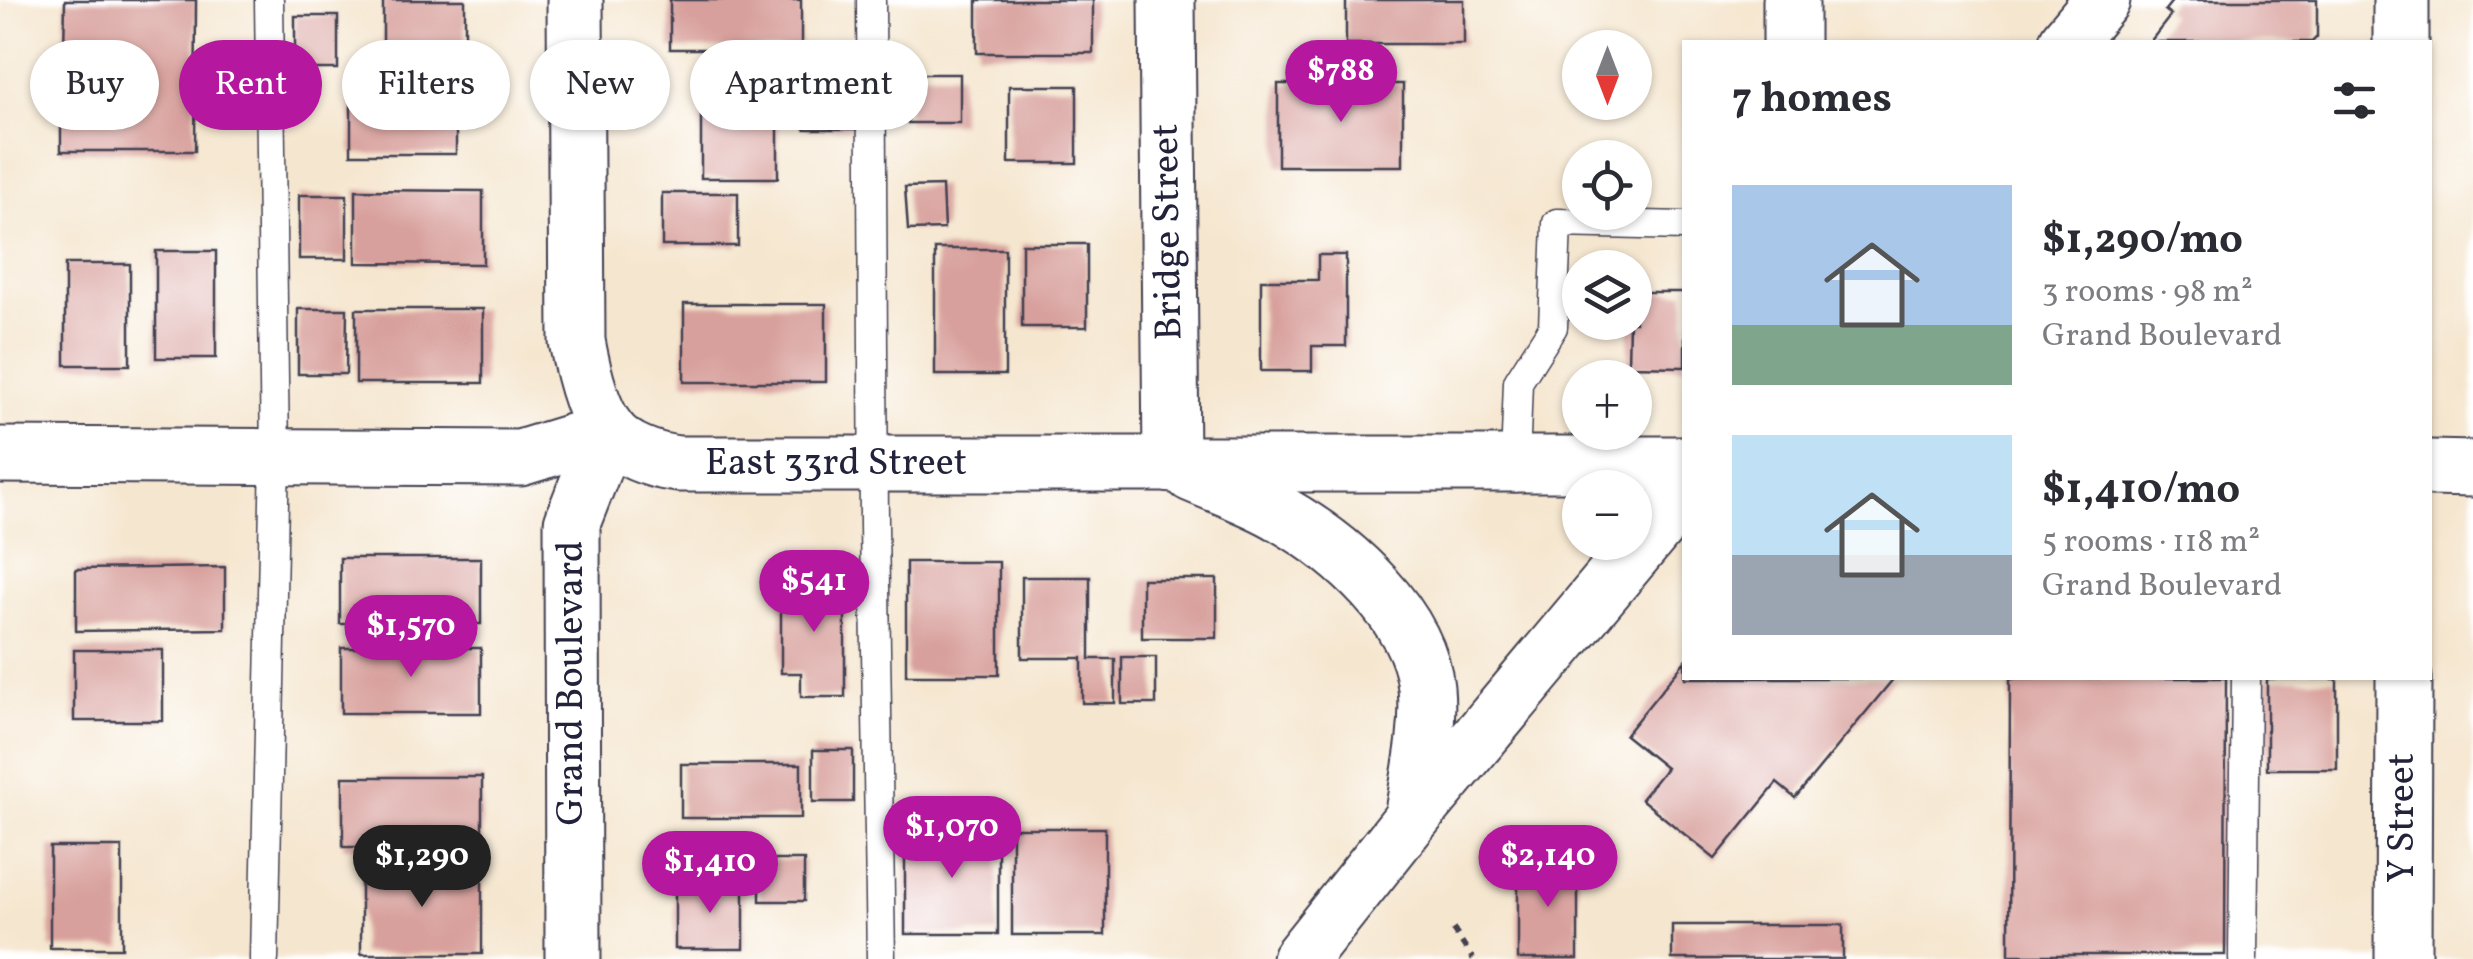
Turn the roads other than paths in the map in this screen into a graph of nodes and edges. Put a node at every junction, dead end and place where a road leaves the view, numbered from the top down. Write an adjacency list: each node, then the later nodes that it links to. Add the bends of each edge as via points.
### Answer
1 (268, 0): 14 (lane)
2 (575, 0): 12 (main road, via 576,322 586,381)
3 (872, 0): 15 (lane)
4 (1166, 0): 18 (main road, Bridge Street)
5 (1791, 0): 8 (main road)
6 (2102, 0): 9 (main road)
7 (2401, 0): 10 (main road)
8 (1791, 40)
9 (2070, 40)
10 (2401, 40)
11 (1682, 226): 16 (lane, via 1557,223 1553,327 1518,382)
12 (608, 432): 14 (main road, via 520,458); 15 (main road, East 33rd Street, via 647,457 678,464); 26 (main road, Grand Boulevard, via 572,523)
13 (0, 455): 14 (main road)
14 (276, 456): 25 (lane)
15 (874, 462): 18 (main road, East 33rd Street); 27 (lane)
16 (1515, 464): 17 (main road, East 33rd Street); 18 (main road, East 33rd Street)
17 (1682, 464)
18 (1171, 465): 24 (main road, via 1280,512 1317,536 1404,626 1426,688)
19 (2432, 468): 20 (main road)
20 (2473, 469)
21 (1682, 496): 24 (main road)
22 (2246, 680): 29 (lane)
23 (2404, 680): 30 (main road, Y Street)
24 (1412, 818): 28 (main road)
25 (264, 959)
26 (573, 959)
27 (881, 959)
28 (1300, 959)
29 (2243, 959)
30 (2402, 959)

